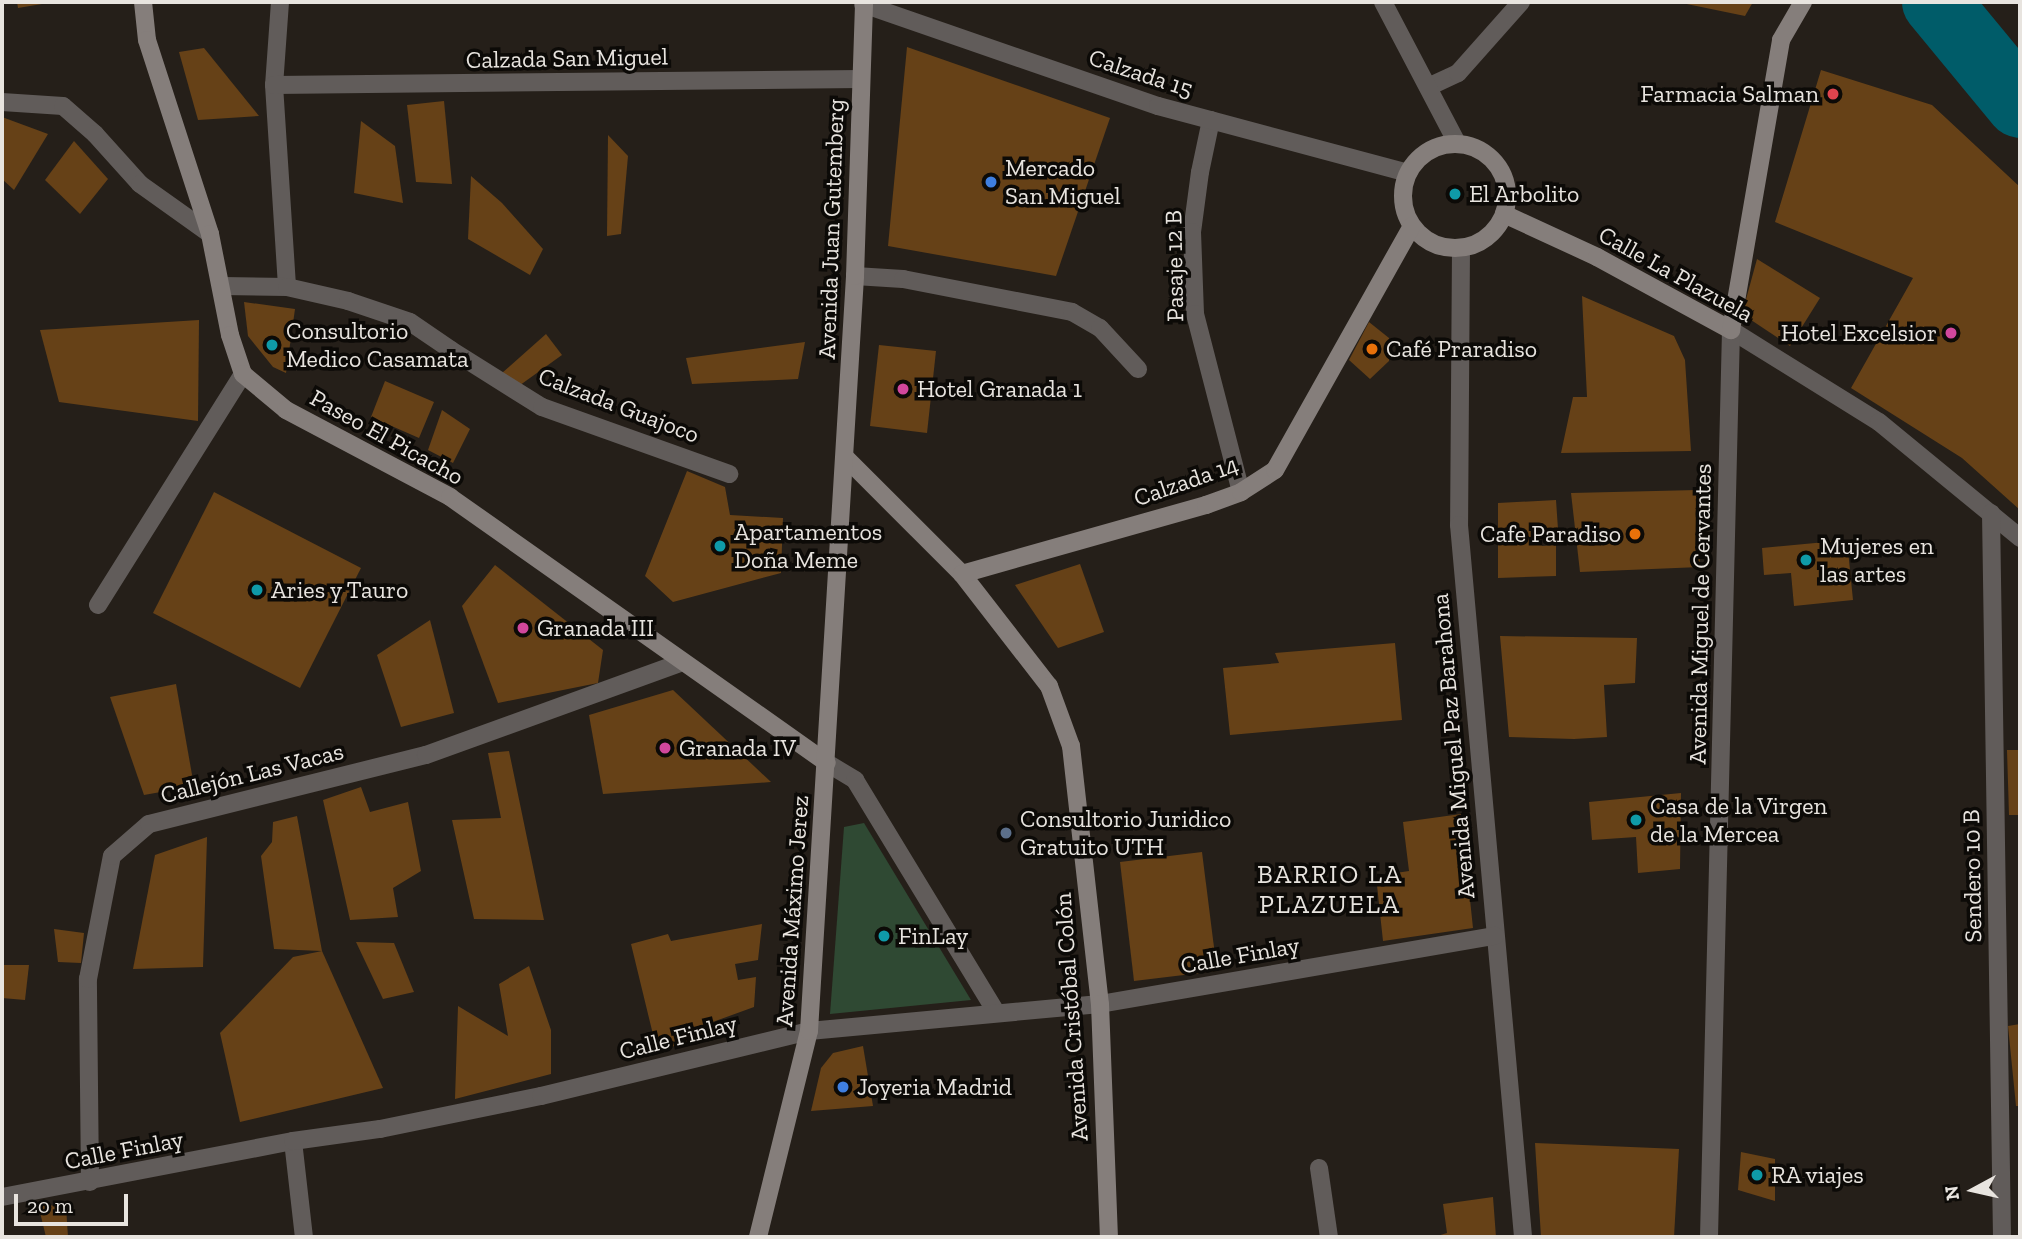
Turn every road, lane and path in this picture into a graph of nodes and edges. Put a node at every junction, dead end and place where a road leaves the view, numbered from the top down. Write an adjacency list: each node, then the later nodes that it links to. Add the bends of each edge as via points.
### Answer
1 (143, 2): 16 (street, via 147,40)
2 (280, 2): 8 (street)
3 (1383, 2): 9 (street)
4 (1521, 2): 9 (street, via 1458,73)
5 (1803, 2): 21 (street, Avenida Miguel de Cervantes, via 1781,40)
6 (864, 3): 7 (street, Avenida Juan Gutemberg); 11 (street, Calzada 15, via 1158,106)
7 (861, 79): 8 (street, Calzada San Miguel); 18 (street, Avenida Juan Gutemberg)
8 (274, 85): 20 (street)
9 (1429, 87): 12 (street)
10 (2, 102): 16 (street, via 62,106 95,134 140,184)
11 (1211, 120): 13 (street, Calzada 15); 26 (street, Pasaje 12 B, via 1192,232 1195,314)
12 (1457, 143): 13 (street, via 1425,152); 14 (street, via 1488,155 1499,167 1507,197)
13 (1408, 173): 15 (street, via 1403,195)
14 (1504, 214): 17 (street, via 1487,237); 21 (street, Calle La Plazuela, via 1597,257)
15 (1412, 226): 17 (street, via 1434,244); 26 (street, Calzada 14, via 1275,470)
16 (210, 234): 19 (street)
17 (1461, 248): 33 (street, Avenida Miguel Paz Barahona, via 1459,525)
18 (855, 276): 22 (street, via 903,279 1072,312 1100,328); 24 (street, Avenida Juan Gutemberg)
19 (222, 286): 20 (street, Calzada Guajoco); 23 (street, via 230,335)
20 (287, 286): 25 (street, Calzada Guajoco, via 410,322 542,407)
21 (1731, 330): 27 (street, Calle La Plazuela, via 1879,422); 46 (street, Avenida Miguel de Cervantes)
22 (1138, 369)
23 (243, 374): 30 (street); 31 (street, Paseo El Picacho, via 286,410 450,497)
24 (845, 457): 29 (street, Avenida Cristóbal Colón); 32 (street, Avenida Máximo Jerez)
25 (729, 474)
26 (1241, 492): 29 (street, Calzada 14)
27 (1991, 513): 28 (street, Calle La Plazuela); 47 (street, Sendero 10 B)
28 (2020, 538)
29 (962, 574): 34 (street, Avenida Cristóbal Colón, via 1049,686 1071,747)
30 (97, 605)
31 (683, 662): 32 (street, Paseo El Picacho); 39 (street, Callejón Las Vacas, via 426,755 149,824 112,856 88,979)
32 (827, 763): 35 (street, via 855,780); 36 (street, Avenida Máximo Jerez)
33 (1495, 936): 34 (street, Calle Finlay); 45 (street, Avenida Miguel Paz Barahona)
34 (1100, 1004): 35 (street, Calle Finlay); 43 (street, Avenida Cristóbal Colón)
35 (996, 1012): 36 (street, Calle Finlay)
36 (809, 1031): 37 (street, Calle Finlay, via 541,1096 380,1129); 42 (street, Avenida Máximo Jerez)
37 (292, 1141): 39 (street, Calle Finlay); 41 (street)
38 (1319, 1168): 44 (street)
39 (90, 1182): 40 (street, Calle Finlay)
40 (2, 1197)
41 (304, 1237)
42 (758, 1237)
43 (1109, 1237)
44 (1329, 1237)
45 (1523, 1237)
46 (1709, 1237)
47 (2002, 1237)

